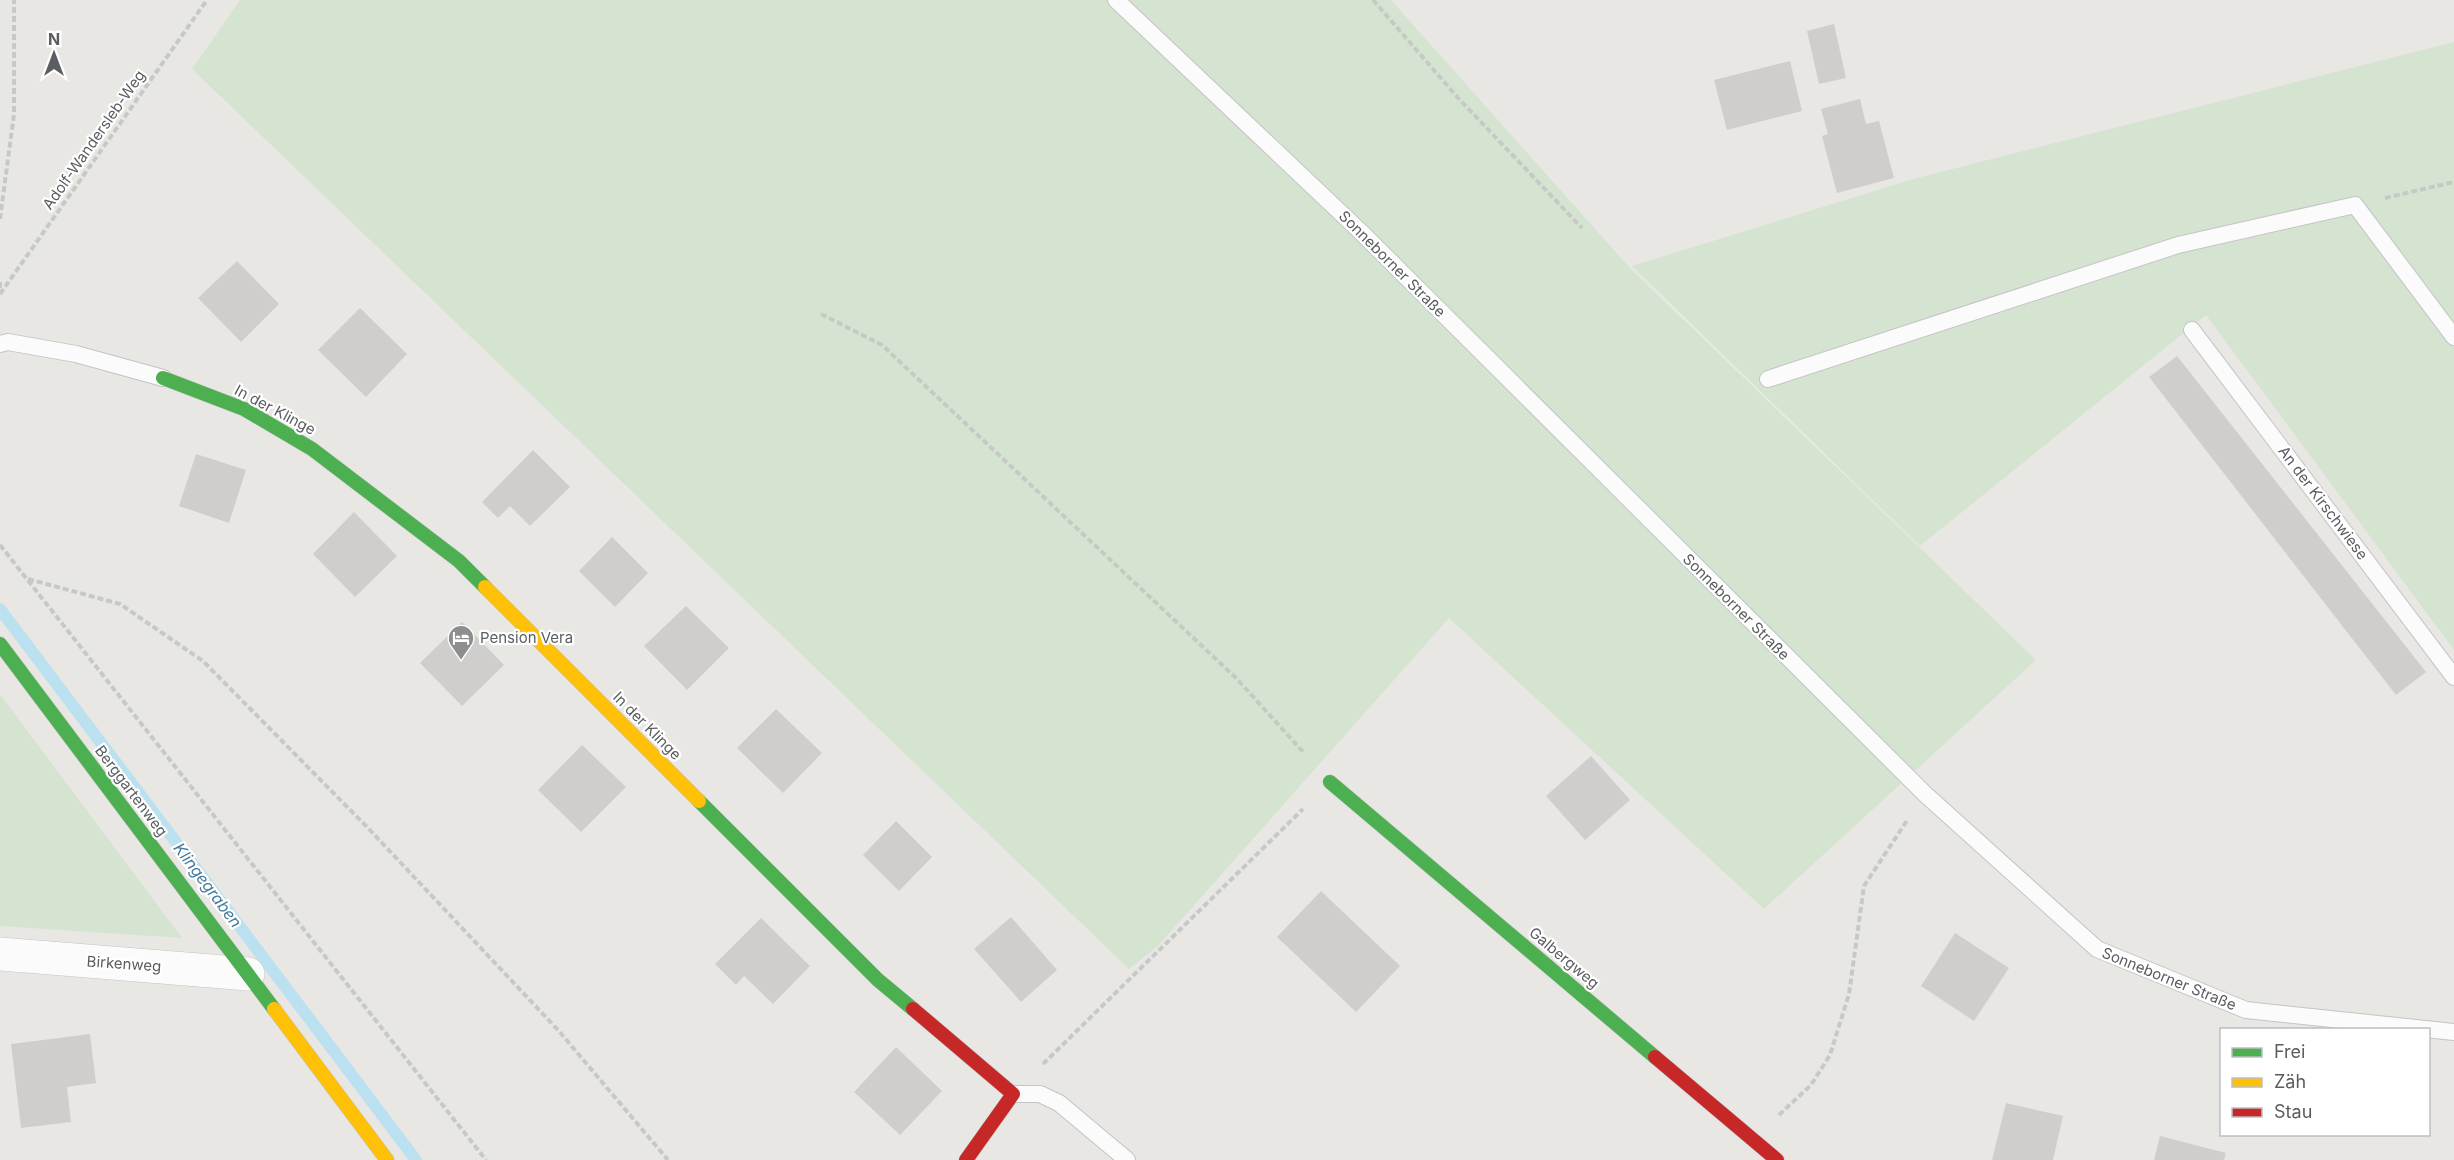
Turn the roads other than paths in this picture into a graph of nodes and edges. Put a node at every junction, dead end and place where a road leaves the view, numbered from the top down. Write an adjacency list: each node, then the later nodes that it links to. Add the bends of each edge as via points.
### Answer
1 (1116, 0): 12 (lane, Sonneborner Straße, via 1362,233 1925,794 2097,949 2246,1010)
2 (2192, 330): 8 (lane, An der Kirschwiese)
3 (2454, 337): 6 (lane, via 2355,205 2178,245)
4 (0, 344): 5 (lane, via 8,342 76,354)
5 (164, 378): 15 (street, In der Klinge, via 244,409 312,449 459,561 878,980)
6 (1768, 379)
7 (0, 644): 11 (street, Berggartenweg)
8 (2454, 677)
9 (1330, 782): 19 (street, Galbergweg)
10 (0, 954): 11 (street, Birkenweg)
11 (248, 974): 16 (street, Berggartenweg)
12 (2416, 1028)
13 (2430, 1029): 14 (lane, Sonneborner Straße)
14 (2454, 1032)
15 (1013, 1094): 17 (street); 18 (lane, via 1040,1094 1059,1103)
16 (387, 1160)
17 (966, 1160)
18 (1127, 1160)
19 (1777, 1160)

